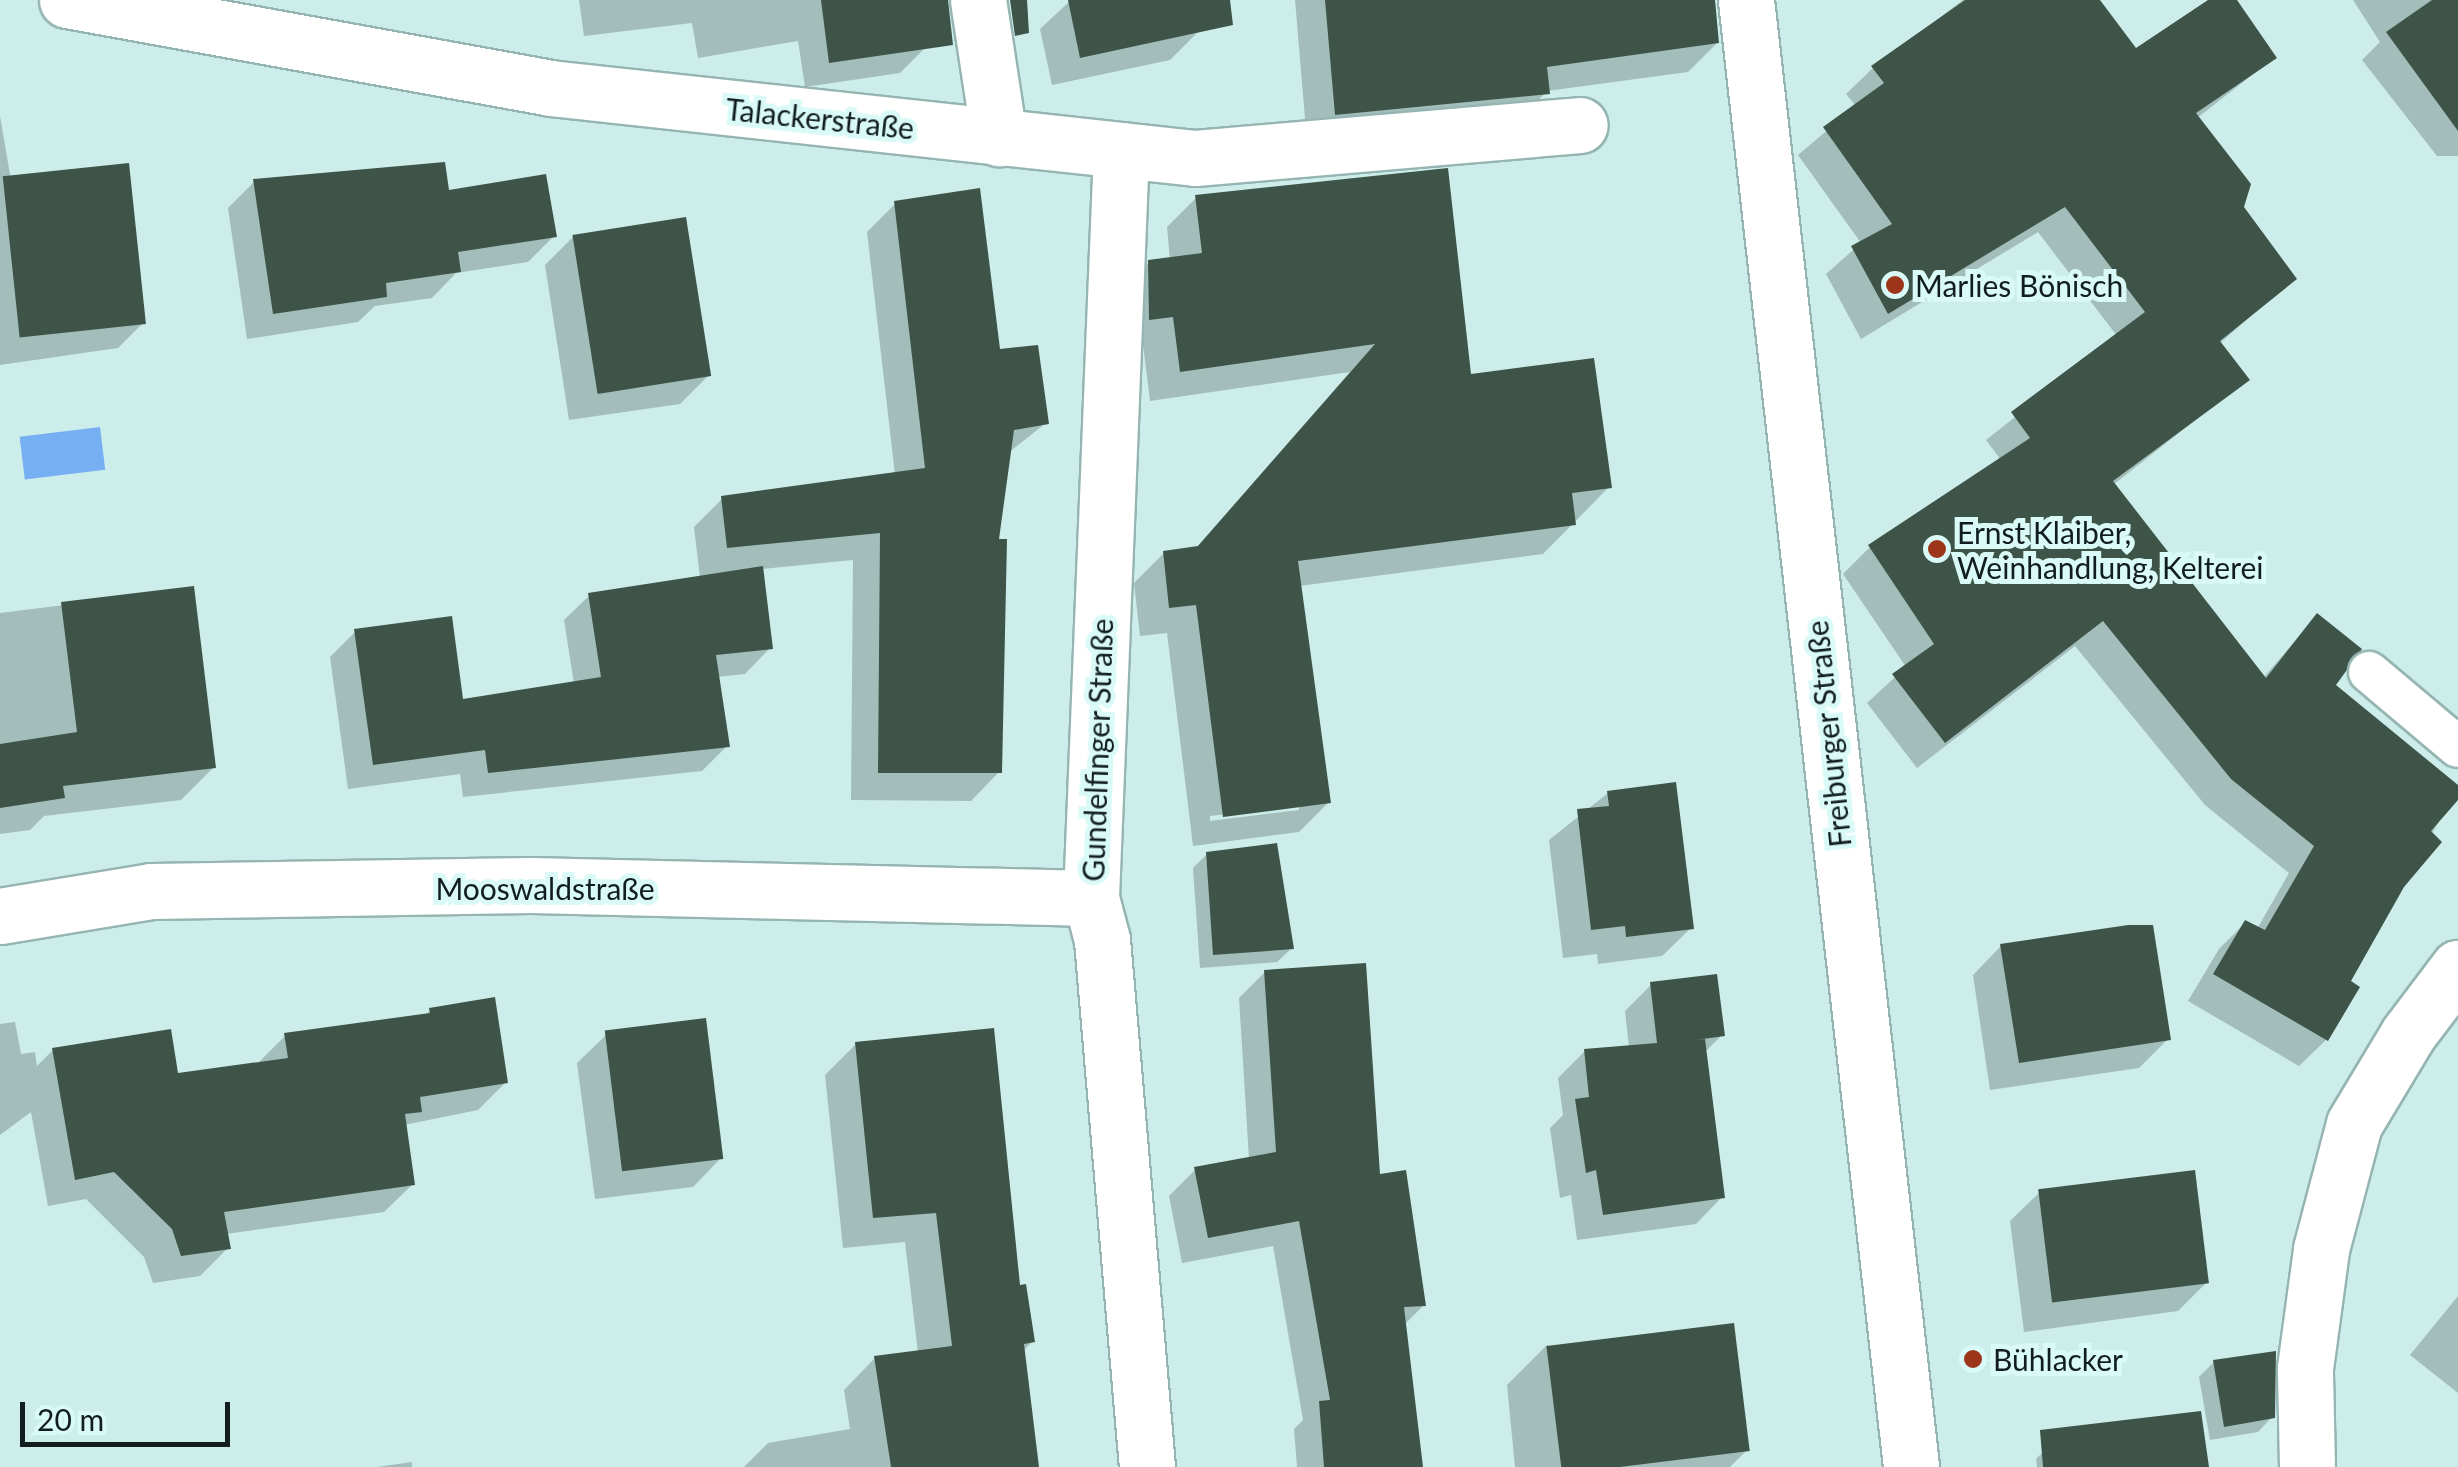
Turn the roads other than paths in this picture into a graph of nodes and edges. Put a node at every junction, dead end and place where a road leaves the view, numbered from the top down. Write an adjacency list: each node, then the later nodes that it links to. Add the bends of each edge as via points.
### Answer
1 (68, 0): 5 (street, Talackerstraße, via 550,88)
2 (978, 0): 5 (street)
3 (1746, 0): 13 (street, Freiburger Straße)
4 (1580, 126): 6 (street, Talackerstraße, via 1194,158)
5 (999, 138): 6 (street, Talackerstraße)
6 (1120, 150): 9 (street, Gundelfinger Straße)
7 (2369, 672): 8 (lane)
8 (2458, 747)
9 (1091, 898): 10 (street, Mooswaldstraße, via 531,885 171,891); 12 (street, Gundelfinger Straße, via 1102,940)
10 (0, 916)
11 (2458, 968): 14 (street, via 2354,1124 2318,1269 2305,1368)
12 (1147, 1467)
13 (1911, 1467)
14 (2308, 1467)

